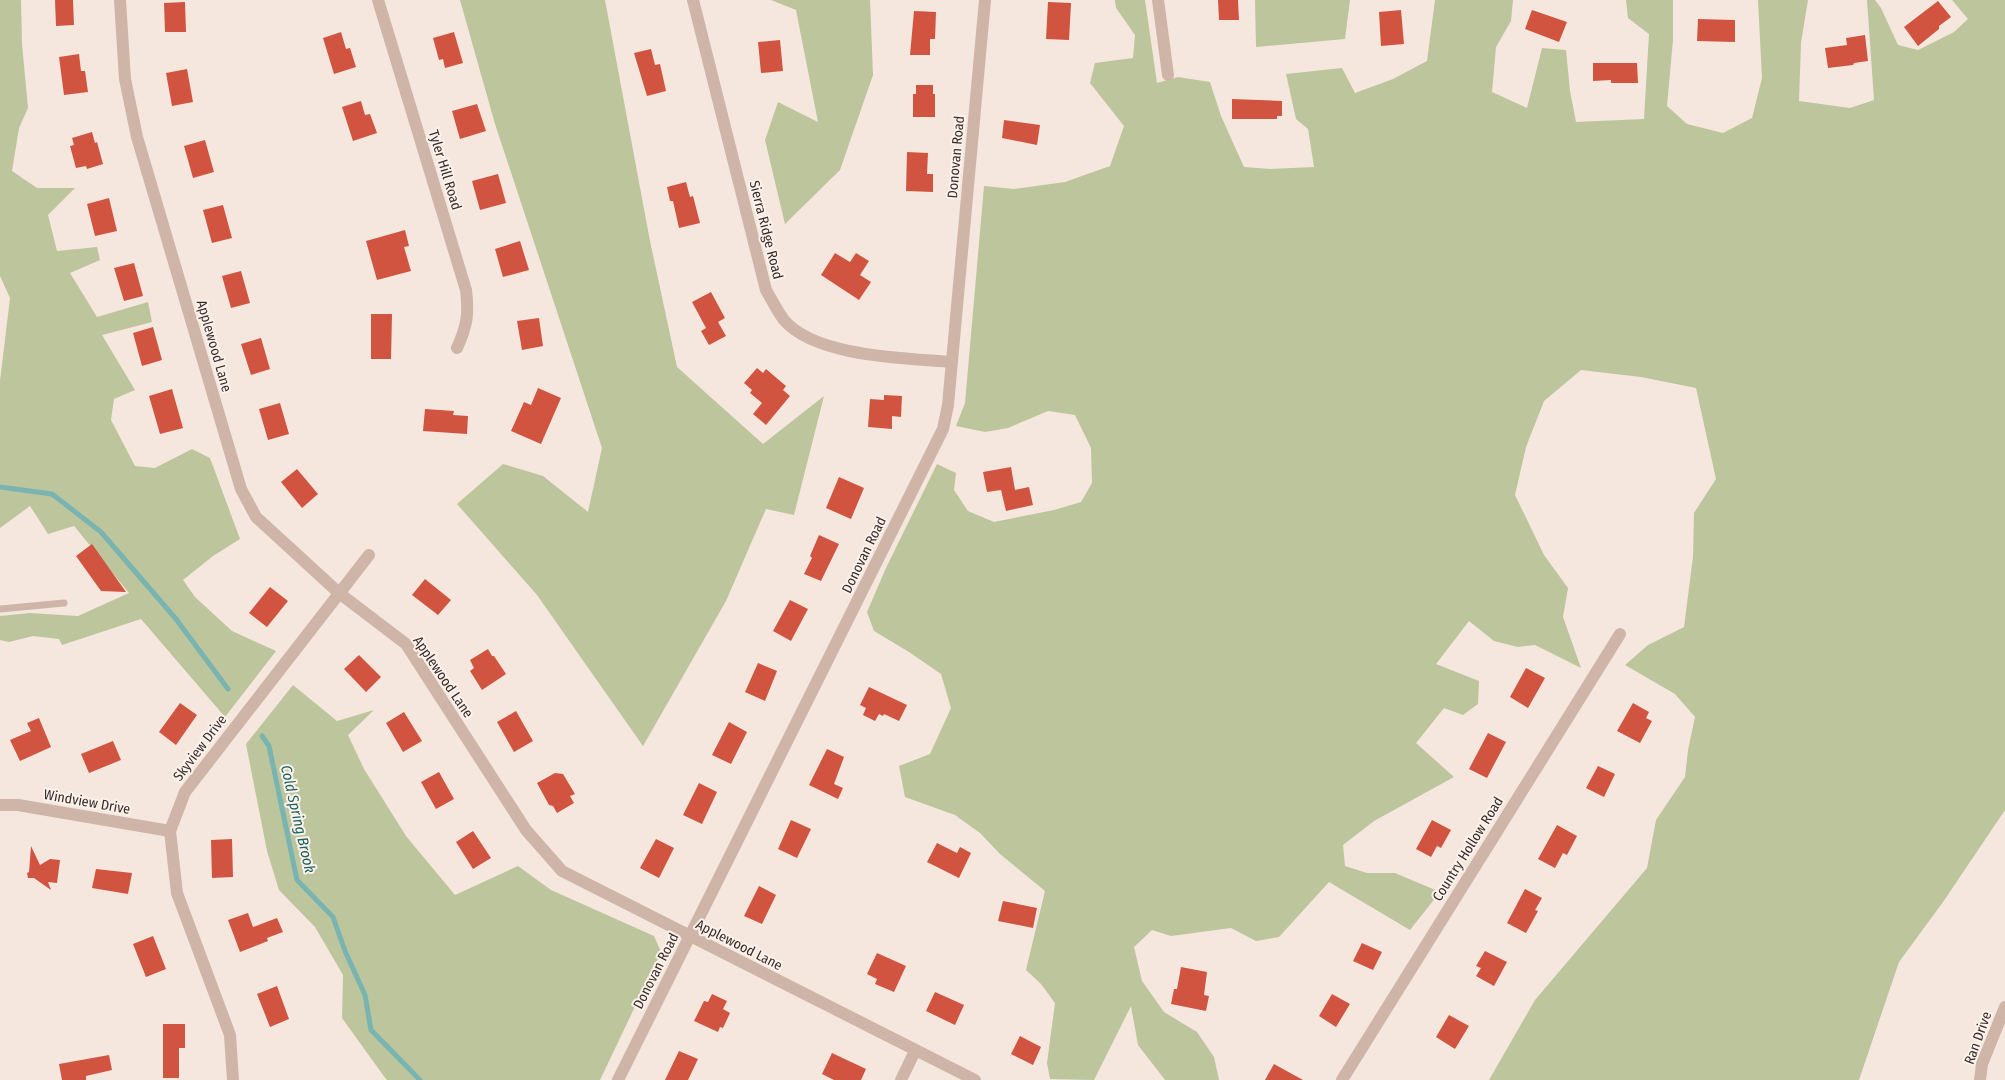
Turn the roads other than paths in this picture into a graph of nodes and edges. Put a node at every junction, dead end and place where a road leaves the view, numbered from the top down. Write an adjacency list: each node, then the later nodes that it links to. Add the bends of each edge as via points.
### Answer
1 (120, 0): 10 (street, Applewood Lane, via 125,79 137,137 241,489 256,517)
2 (378, 0): 7 (street, Tyler Hill Road, via 466,290 468,313)
3 (693, 0): 8 (street, Sierra Ridge Road, via 766,290 784,321 812,341 857,353)
4 (985, 0): 8 (street, Donovan Road)
5 (1158, 0): 6 (street)
6 (1168, 75)
7 (457, 348)
8 (952, 362): 16 (street, Donovan Road, via 943,429)
9 (369, 555): 10 (street, Skyview Drive)
10 (339, 593): 15 (street, Skyview Drive, via 185,792); 16 (street, Applewood Lane, via 406,644 526,830 562,871)
11 (64, 604): 12 (lane)
12 (0, 610)
13 (1620, 634): 23 (street, Country Hollow Road)
14 (0, 804): 15 (street, Windview Drive)
15 (170, 831): 19 (street, Skyview Drive, via 178,893 230,1035)
16 (690, 936): 18 (street, Applewood Lane); 20 (street, Donovan Road)
17 (2005, 1007): 24 (street, Ran Drive, via 1982,1064)
18 (915, 1051): 21 (street); 22 (street, Applewood Lane)
19 (233, 1080)
20 (618, 1080)
21 (901, 1080)
22 (974, 1080)
23 (1342, 1080)
24 (1980, 1080)

